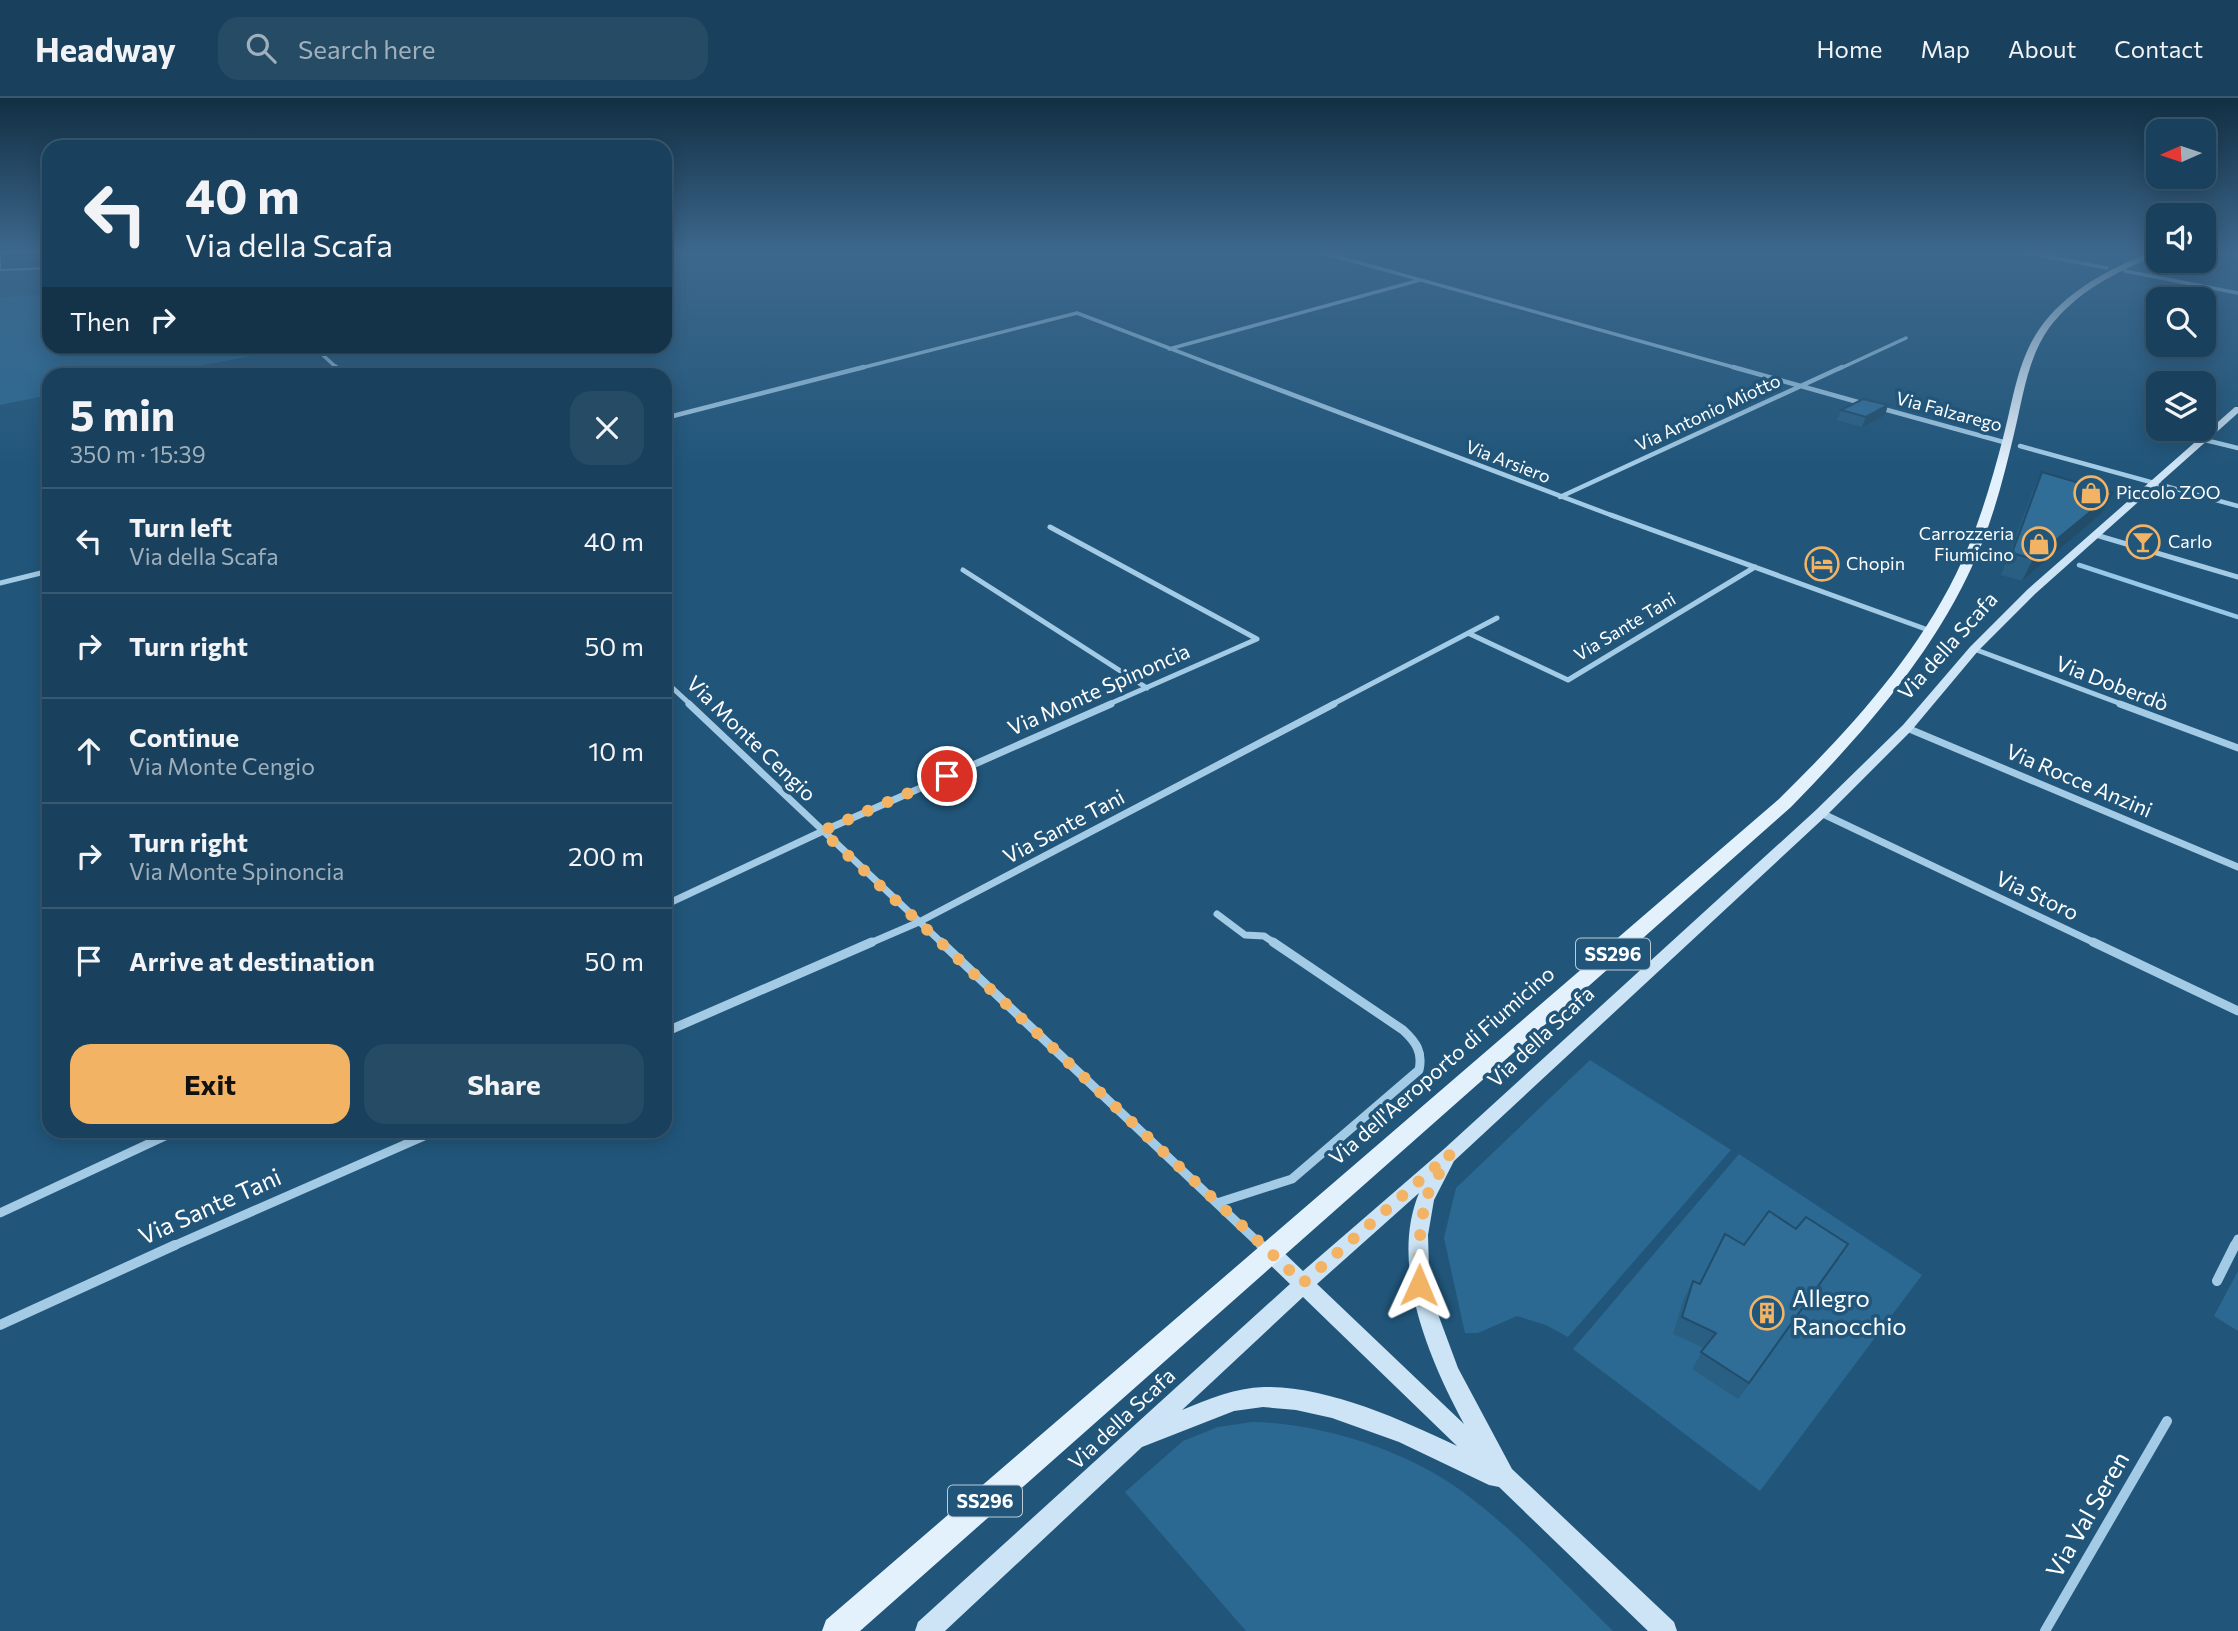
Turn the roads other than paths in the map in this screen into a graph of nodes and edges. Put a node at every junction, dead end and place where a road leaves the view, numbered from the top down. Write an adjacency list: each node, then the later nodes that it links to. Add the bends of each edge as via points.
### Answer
1 (1040, 323): 12 (street, Via Arsiero)
2 (1102, 323): 7 (street, Via Arsiero)
3 (1266, 323): 7 (street)
4 (1573, 323): 10 (street, Via Falzarego)
5 (2049, 323): 16 (main road, Via dell'Aeroporto di Fiumicino / SS296, via 2033,346)
6 (1906, 338): 10 (street, Via Antonio Miotto)
7 (1170, 349): 19 (street, Via Arsiero)
8 (322, 354): 9 (street)
9 (337, 368)
10 (1800, 386): 16 (street, Via Falzarego); 19 (street, Via Antonio Miotto)
11 (2238, 409): 13 (street, Via della Scafa)
12 (672, 416)
13 (2216, 430)
14 (2204, 441): 18 (street, Via della Scafa)
15 (2210, 441): 17 (street)
16 (2014, 444): 18 (street, Via Falzarego); 29 (main road, Via dell'Aeroporto di Fiumicino / SS296, via 1967,563)
17 (2238, 447)
18 (2153, 482): 20 (street, Via Falzarego); 22 (street, Via della Scafa)
19 (1560, 497): 23 (street, Via Arsiero)
20 (2238, 506)
21 (1050, 527): 33 (street, Via Monte Spinoncia, via 1256,639)
22 (2096, 536): 26 (street); 31 (street, Via della Scafa)
23 (1755, 567): 29 (street, Via Arsiero); 30 (street, Via Sante Tani, via 1568,680)
24 (963, 570): 33 (street)
25 (42, 573): 27 (street)
26 (2238, 577)
27 (0, 583)
28 (1497, 618): 30 (street, Via Sante Tani)
29 (1931, 631): 50 (main road, Via dell'Aeroporto di Fiumicino / SS296, via 1841,746 1785,803)
30 (1470, 634): 41 (street, Via Sante Tani)
31 (1974, 649): 34 (street, Via della Scafa); 35 (street, Via Doberdò)
32 (672, 688): 37 (street, Via Monte Cengio)
33 (1147, 688): 37 (street, Via Monte Spinoncia)
34 (1907, 728): 36 (street, Via della Scafa); 38 (street, Via Rocce Anzini)
35 (2238, 748)
36 (1821, 813): 42 (street, Via Storo); 46 (street, Via della Scafa)
37 (822, 831): 39 (street, Via Monte Spinoncia); 41 (street, Via Monte Cengio)
38 (2238, 867)
39 (672, 902)
40 (1217, 915): 47 (street, via 1245,935 1264,936 1404,1030 1419,1045 1423,1057 1419,1070 1292,1179)
41 (919, 922): 43 (street, Via Sante Tani); 47 (street, Via Monte Cengio)
42 (2238, 1012)
43 (672, 1029)
44 (161, 1138): 48 (street)
45 (420, 1138): 53 (street, Via Sante Tani)
46 (1450, 1154): 52 (street, Via della Scafa); 56 (street, via 1425,1199 1419,1285 1463,1401)
47 (1217, 1203): 50 (street, Via Monte Cengio)
48 (0, 1213)
49 (2238, 1239): 51 (street)
50 (1271, 1254): 52 (street); 57 (main road, Via dell'Aeroporto di Fiumicino / SS296)
51 (2217, 1281)
52 (1303, 1283): 55 (street, Via della Scafa); 56 (street)
53 (0, 1325)
54 (2167, 1421): 60 (street, Via Val Seren)
55 (1135, 1441): 56 (street, via 1235,1400 1264,1397 1355,1415 1410,1435); 58 (street, Via della Scafa)
56 (1508, 1482): 59 (street)
57 (837, 1631)
58 (927, 1631)
59 (1665, 1631)
60 (2045, 1631)

